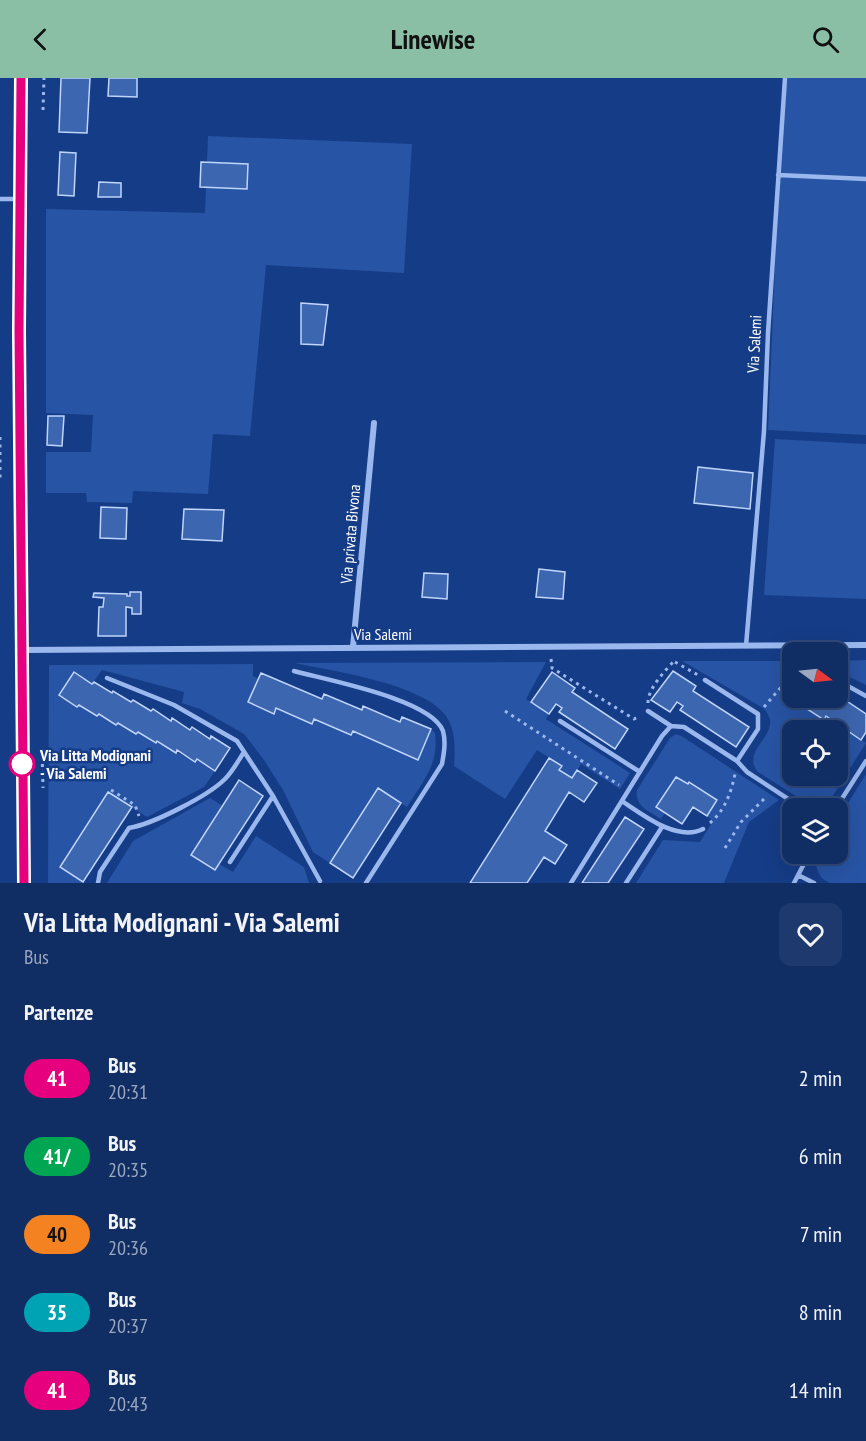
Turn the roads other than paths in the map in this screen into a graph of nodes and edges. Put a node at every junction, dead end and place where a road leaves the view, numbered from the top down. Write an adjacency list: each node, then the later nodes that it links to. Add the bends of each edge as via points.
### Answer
1 (21, 78): 6 (street)
2 (785, 78): 3 (lane, Via Salemi)
3 (778, 175): 4 (lane); 9 (lane, Via Salemi, via 764,431)
4 (866, 179)
5 (0, 199): 6 (lane)
6 (19, 199): 11 (street)
7 (374, 423): 10 (street, Via privata Bivona)
8 (866, 645): 9 (street, Via Salemi)
9 (746, 646): 10 (street, Via Salemi)
10 (353, 647): 11 (street, Via Salemi)
11 (21, 650): 34 (street)
12 (294, 671): 36 (lane, via 383,694 415,707 436,720 443,731 442,764)
13 (108, 678): 20 (lane, via 217,728 237,741)
14 (705, 680): 21 (lane, via 758,714 758,729)
15 (848, 686): 16 (lane)
16 (866, 696)
17 (648, 711): 19 (lane)
18 (560, 721): 23 (lane)
19 (671, 726): 21 (lane, via 684,727); 23 (lane)
20 (244, 752): 24 (lane); 35 (lane, via 227,778 213,790 142,826 129,828 100,872)
21 (738, 761): 25 (lane, via 747,772)
22 (866, 761): 26 (lane)
23 (640, 772): 27 (lane)
24 (273, 796): 30 (lane); 33 (lane)
25 (786, 798)
26 (842, 798)
27 (622, 801): 28 (lane); 37 (lane)
28 (662, 827): 29 (lane, via 694,834); 38 (lane)
29 (702, 829)
30 (230, 862)
31 (804, 864): 32 (lane)
32 (798, 875): 39 (lane); 40 (lane)
33 (321, 882)
34 (24, 883)
35 (98, 883)
36 (366, 883)
37 (571, 883)
38 (626, 883)
39 (794, 883)
40 (814, 883)

